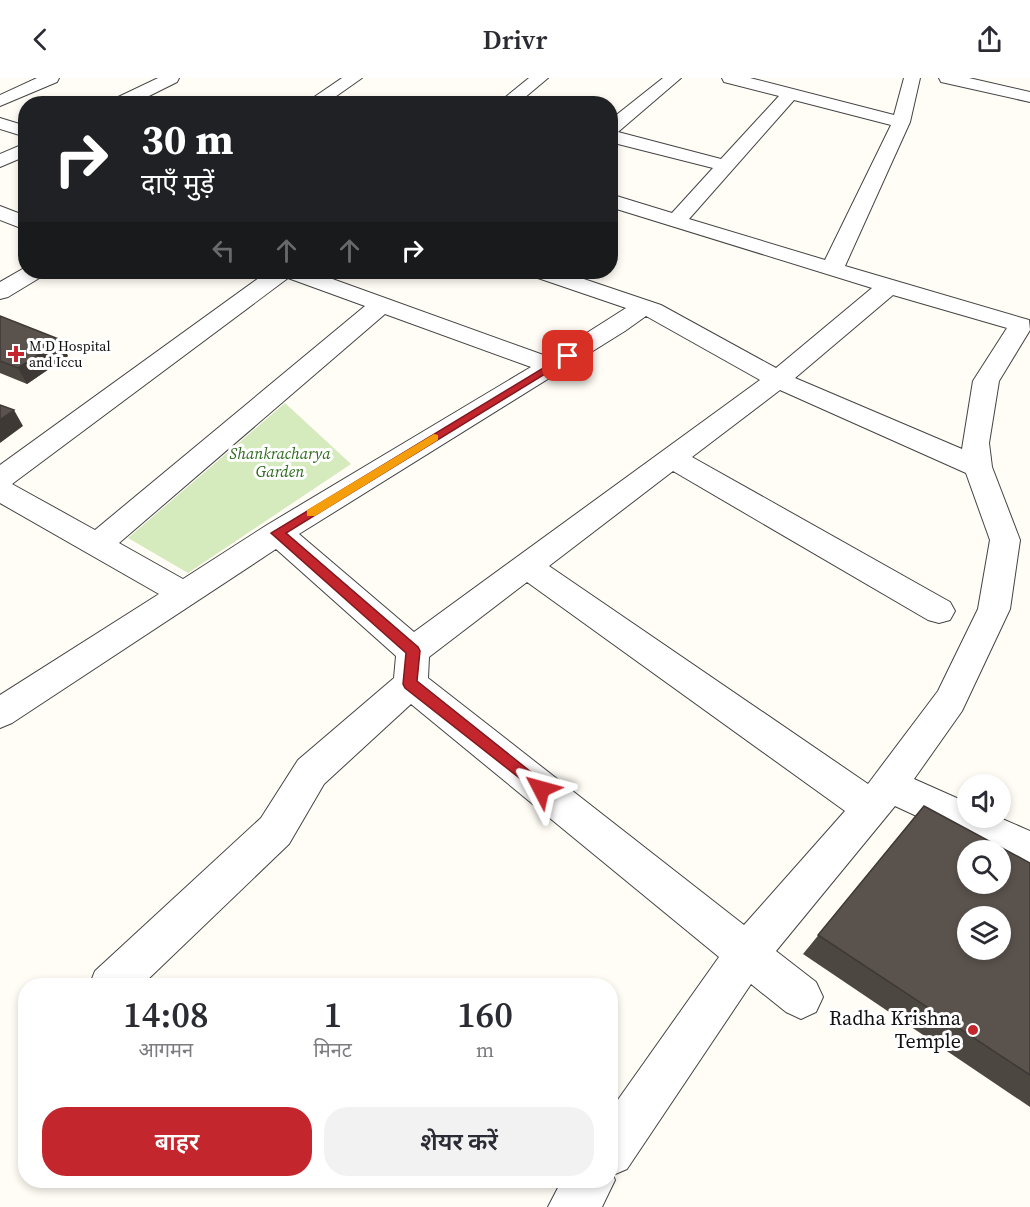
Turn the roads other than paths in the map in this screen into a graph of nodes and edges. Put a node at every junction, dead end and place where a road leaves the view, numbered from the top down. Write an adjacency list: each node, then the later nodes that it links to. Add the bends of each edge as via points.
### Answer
1 (51, 78): 14 (street)
2 (171, 78): 10 (street)
3 (354, 78): 11 (street)
4 (540, 78): 12 (street)
5 (673, 78): 17 (street)
6 (730, 78): 9 (street)
7 (912, 78): 15 (street)
8 (947, 78): 13 (street)
9 (791, 93): 15 (street); 22 (street)
10 (134, 96)
11 (325, 96)
12 (516, 96)
13 (1030, 97)
14 (0, 101)
15 (902, 122): 27 (street)
16 (0, 123): 18 (street)
17 (618, 123)
18 (18, 129)
19 (618, 138): 22 (street)
20 (18, 153): 21 (street)
21 (0, 161)
22 (726, 166): 26 (street)
23 (618, 203): 26 (street)
24 (0, 212): 25 (street)
25 (18, 220)
26 (676, 221): 27 (street)
27 (832, 269): 32 (street)
28 (21, 279): 33 (street)
29 (271, 279): 40 (street)
30 (312, 279): 34 (street)
31 (563, 279): 35 (street)
32 (889, 286): 37 (street); 39 (street, via 1021,325 986,381 975,443)
33 (0, 292)
34 (382, 304): 36 (street); 43 (street)
35 (643, 307): 36 (street); 37 (street)
36 (551, 366): 42 (street)
37 (777, 379): 38 (street); 39 (street)
38 (672, 458): 44 (street); 46 (street)
39 (978, 467): 49 (street, via 1005,540 994,609 950,700)
40 (0, 479)
41 (0, 490): 43 (street)
42 (278, 533): 45 (street); 47 (street)
43 (97, 545): 45 (street)
44 (527, 566): 47 (street); 49 (street)
45 (184, 594): 48 (street)
46 (939, 611)
47 (411, 667): 51 (street); 52 (street, via 311,772 274,831)
48 (0, 714)
49 (880, 797): 50 (street); 51 (street)
50 (1030, 850)
51 (747, 953): 53 (street); 54 (street)
52 (118, 978)
53 (801, 997)
54 (618, 1140)
55 (586, 1188): 56 (street)
56 (573, 1207)

